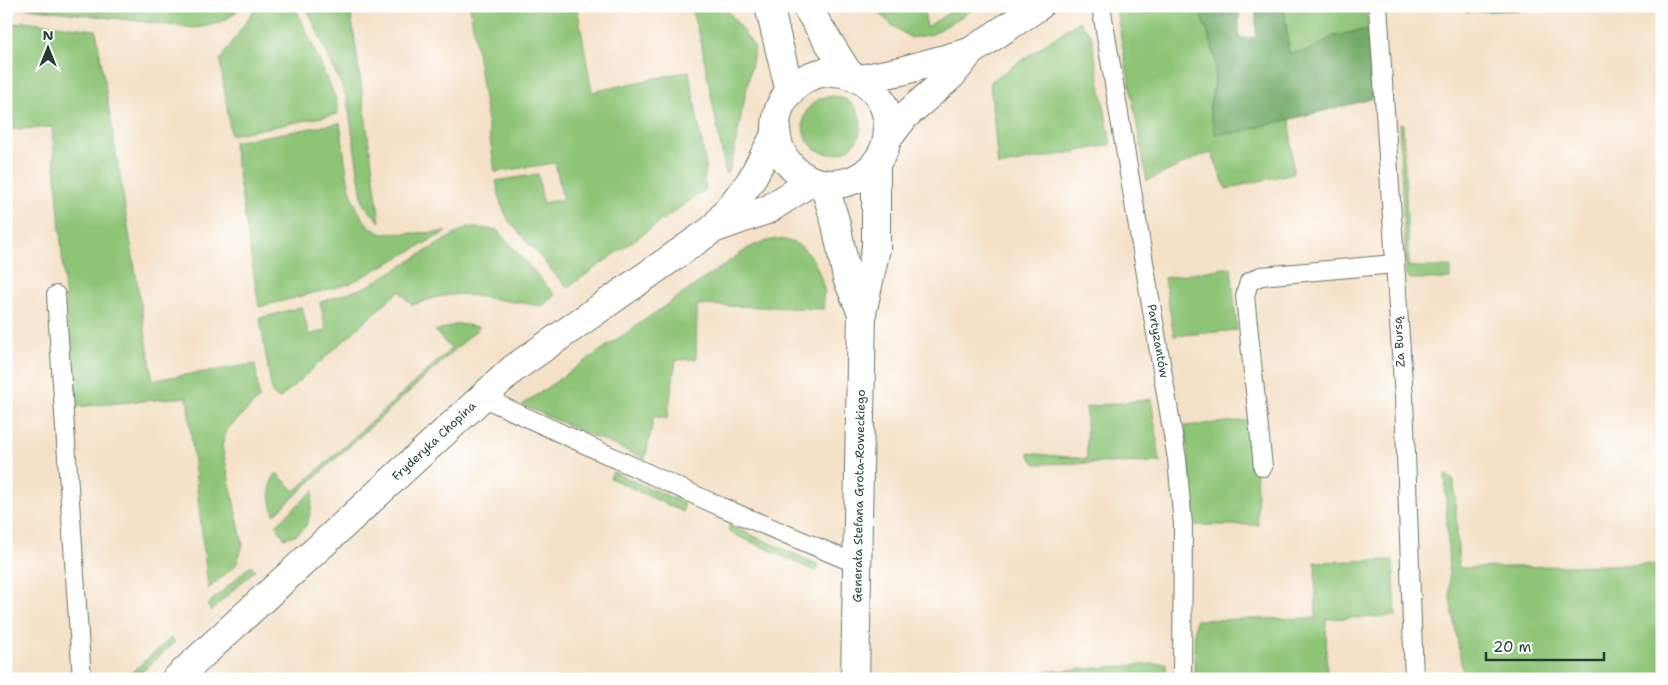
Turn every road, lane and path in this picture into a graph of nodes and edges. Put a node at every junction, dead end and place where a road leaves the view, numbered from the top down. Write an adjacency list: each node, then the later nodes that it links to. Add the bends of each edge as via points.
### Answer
1 (769, 6): 8 (street)
2 (806, 6): 7 (street)
3 (1039, 6): 6 (street)
4 (1101, 6): 23 (lane, Partyzantów, via 1177,459 1183,525)
5 (1378, 6): 14 (lane, Za Bursą)
6 (970, 52): 7 (street, via 902,71); 10 (street, via 952,75 915,106)
7 (855, 76): 8 (street, via 821,73 802,81); 10 (street, via 875,91 883,103 888,120)
8 (790, 92): 9 (street, via 779,110)
9 (776, 133): 12 (street, via 782,154 790,166); 13 (street, via 750,182)
10 (888, 138): 11 (street)
11 (876, 163): 12 (street, via 857,180); 16 (street, via 876,248)
12 (818, 183): 13 (street, via 769,209); 16 (street, via 836,224 848,278)
13 (713, 229): 17 (street, Fryderyka Chopina, via 525,360)
14 (1394, 264): 18 (lane, via 1261,276 1249,282 1245,296); 24 (lane, Za Bursą, via 1404,398)
15 (56, 295): 20 (lane)
16 (862, 313): 19 (street, Generała Stefana Grota-Roweckiego)
17 (482, 397): 19 (lane, via 719,506); 21 (street, Fryderyka Chopina)
18 (1264, 467)
19 (857, 564): 22 (street, Generała Stefana Grota-Roweckiego)
20 (82, 679)
21 (176, 679)
22 (855, 679)
23 (1182, 679)
24 (1414, 679)

